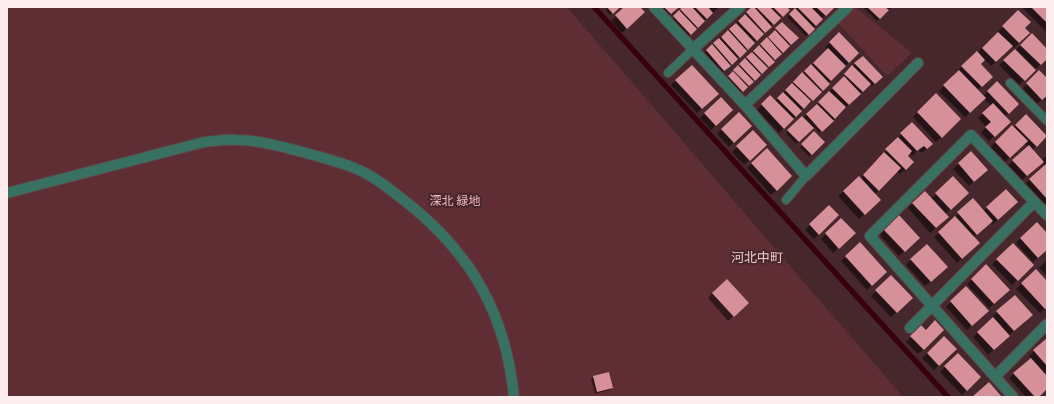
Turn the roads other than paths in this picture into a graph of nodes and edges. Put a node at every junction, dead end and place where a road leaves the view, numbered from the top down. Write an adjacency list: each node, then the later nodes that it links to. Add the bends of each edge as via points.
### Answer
1 (654, 7): 4 (street)
2 (740, 7): 4 (street)
3 (848, 7): 8 (street)
4 (692, 50): 6 (lane); 8 (street)
5 (918, 63): 10 (street)
6 (668, 73)
7 (1010, 83): 9 (lane)
8 (746, 105): 10 (street)
9 (1047, 121)
10 (806, 176): 12 (lane)
11 (7, 193): 19 (street, via 204,142 238,140 291,148 342,164 369,175 399,196 429,220 454,246 487,297 501,333)
12 (786, 200)
13 (1034, 202): 14 (street); 15 (street); 15 (street, via 971,135 870,236)
14 (1047, 215)
15 (932, 306): 17 (street); 18 (street)
16 (1047, 324): 18 (street)
17 (910, 328)
18 (995, 377): 20 (street)
19 (514, 397)
20 (1013, 397)

